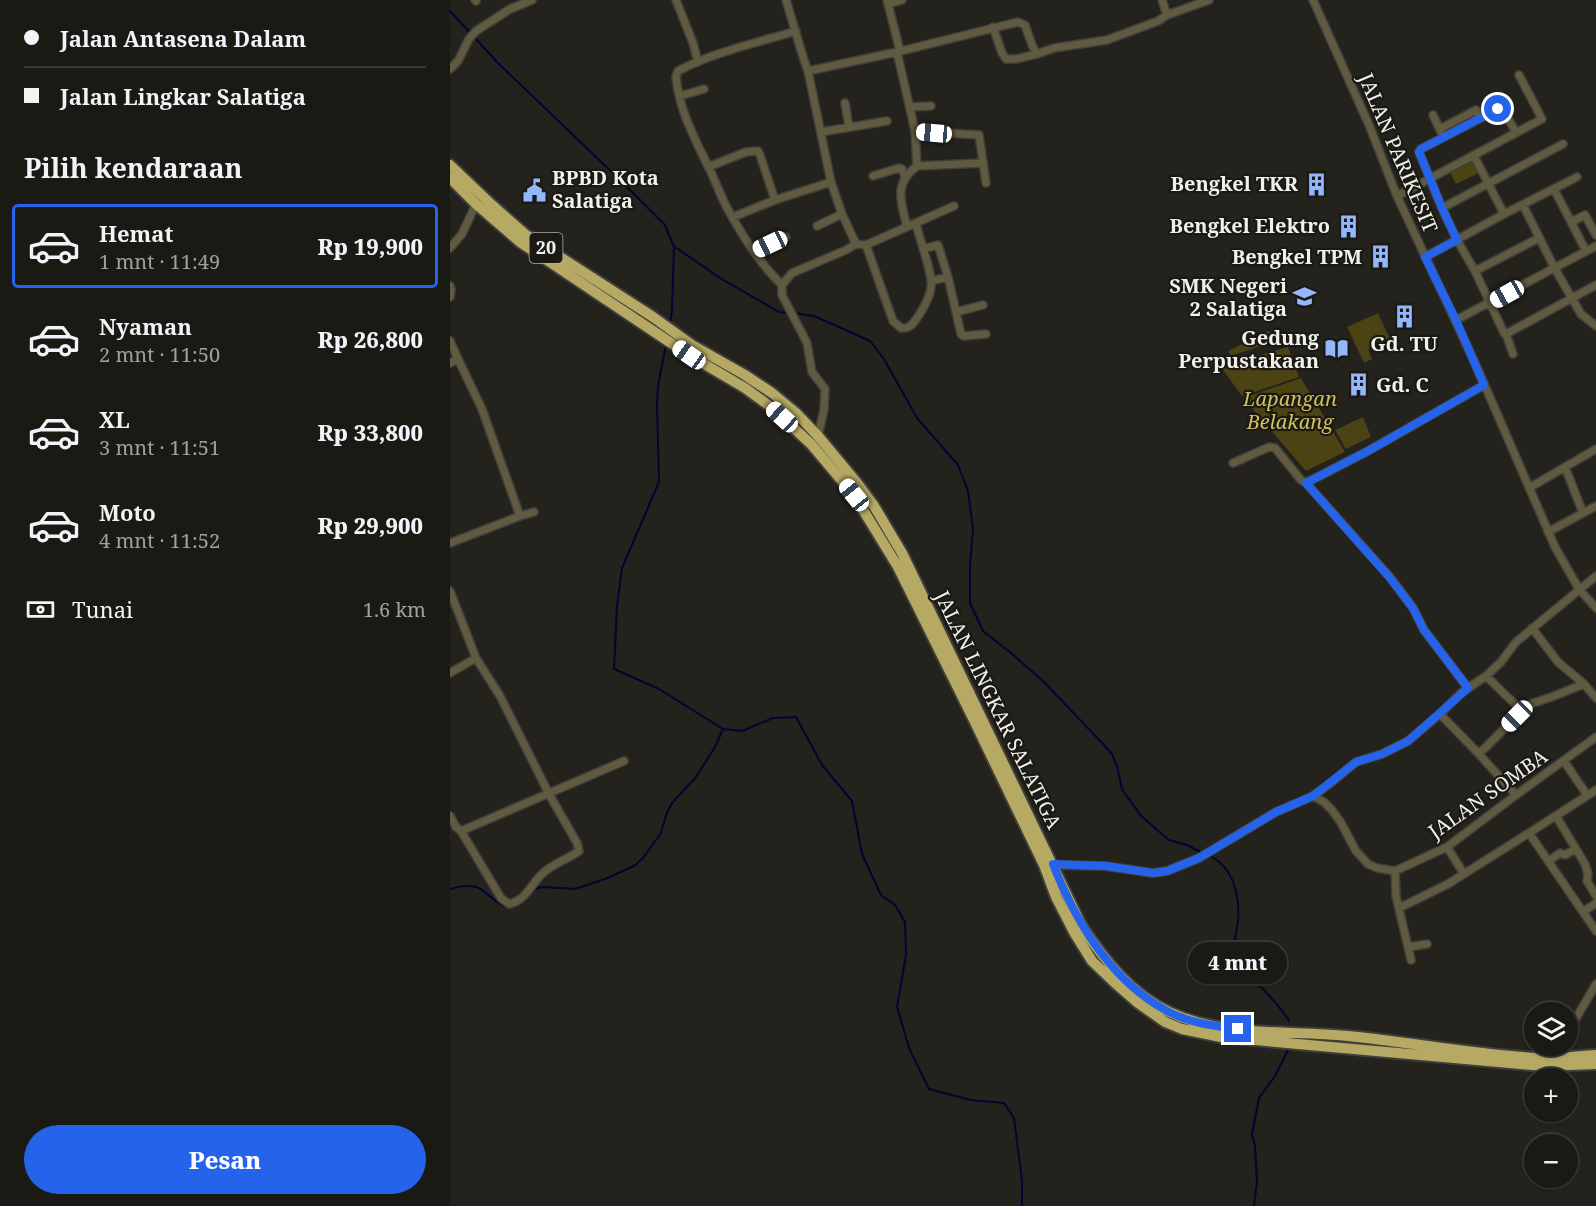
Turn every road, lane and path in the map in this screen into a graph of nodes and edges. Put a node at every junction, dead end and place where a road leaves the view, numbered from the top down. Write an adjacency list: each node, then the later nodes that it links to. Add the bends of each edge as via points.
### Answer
1 (532, 0): 15 (street, via 476,31)
2 (676, 0): 14 (street)
3 (786, 0): 11 (street)
4 (902, 0): 8 (street)
5 (1161, 0): 9 (street)
6 (1209, 0): 9 (street)
7 (1313, 0): 47 (street, JALAN PARIKESIT)
8 (888, 2): 12 (street)
9 (1167, 15): 13 (street, via 1107,40)
10 (993, 27): 12 (street); 13 (street, via 1021,22); 13 (street, via 1006,59)
11 (796, 32): 14 (street); 16 (street)
12 (898, 52): 16 (street); 22 (street)
13 (1037, 54)
14 (698, 62): 19 (street, via 676,74)
15 (450, 69)
16 (808, 70): 29 (street)
17 (1519, 75): 30 (street, via 1542,119)
18 (704, 89): 19 (street)
19 (680, 96): 37 (street)
20 (845, 103): 26 (street)
21 (931, 106): 22 (street)
22 (910, 107): 28 (street)
23 (1433, 115): 27 (street)
24 (1480, 118): 27 (street, via 1476,110); 30 (street, via 1498,109); 31 (street)
25 (887, 121): 26 (street)
26 (849, 127): 29 (street)
27 (1440, 129): 31 (street)
28 (915, 131): 34 (street, via 977,134); 36 (street)
29 (821, 132): 43 (street)
30 (1516, 132): 33 (street)
31 (1444, 137): 41 (street, via 1422,153)
32 (1563, 144): 45 (street)
33 (1474, 156): 41 (street); 45 (street)
34 (983, 163): 36 (street); 44 (street)
35 (450, 165): 42 (highway, JALAN LINGKAR SALATIGA / 20)
36 (917, 166): 39 (street)
37 (708, 167): 48 (street, via 758,151); 55 (street)
38 (873, 176): 39 (street, via 899,168)
39 (905, 177): 59 (street, via 900,198)
40 (1577, 177): 46 (street)
41 (1430, 178): 47 (street); 52 (street)
42 (456, 180): 49 (highway, JALAN LINGKAR SALATIGA / 20); 85 (highway, JALAN LINGKAR SALATIGA / 20, via 526,235)
43 (831, 182): 48 (street); 53 (street)
44 (986, 183)
45 (1489, 185): 52 (street); 54 (street)
46 (1554, 189): 50 (street); 56 (street)
47 (1397, 195): 71 (street, JALAN PARIKESIT)
48 (775, 200): 55 (street)
49 (476, 204): 67 (street, via 462,234); 85 (highway, JALAN LINGKAR SALATIGA / 20, via 520,242)
50 (1523, 205): 54 (street); 62 (street)
51 (954, 206): 57 (street)
52 (1442, 208): 63 (street)
53 (842, 214): 58 (street); 64 (street)
54 (1504, 214): 63 (street)
55 (733, 217): 69 (street)
56 (1571, 222): 60 (street, via 1585,215); 70 (street)
57 (916, 224): 59 (street); 68 (street)
58 (817, 226)
59 (907, 227): 65 (street)
60 (1596, 235)
61 (786, 237): 69 (street)
62 (1539, 238): 72 (street); 73 (street)
63 (1457, 240): 71 (street); 73 (street)
64 (856, 244): 65 (street); 76 (street, via 792,273)
65 (866, 245): 75 (street, via 897,326 909,328 922,310)
66 (1596, 246): 70 (street)
67 (450, 248)
68 (923, 249): 74 (street, via 938,245); 75 (street)
69 (755, 251): 76 (street)
70 (1586, 251): 72 (street)
71 (1425, 257): 84 (street, JALAN PARIKESIT)
72 (1554, 267): 80 (street); 81 (street)
73 (1475, 271): 81 (street)
74 (948, 277): 75 (street); 83 (street)
75 (932, 281)
76 (782, 285): 94 (street, via 782,295 807,343 812,372 825,389 824,410)
77 (1596, 285): 80 (street)
78 (450, 286): 79 (street)
79 (450, 297)
80 (1571, 298): 86 (street, via 1581,314); 88 (street)
81 (1491, 303): 84 (street); 88 (street)
82 (983, 305): 83 (street)
83 (956, 312): 87 (street, via 962,335)
84 (1456, 320): 93 (street, JALAN PARIKESIT)
85 (651, 322): 94 (highway, JALAN LINGKAR SALATIGA / 20, via 690,350 745,375 772,393 796,413)
86 (1596, 326)
87 (986, 334)
88 (1506, 334): 90 (street)
89 (450, 341): 91 (street)
90 (1513, 354)
91 (458, 359): 92 (street); 103 (street, via 482,410)
92 (450, 363)
93 (1484, 385): 98 (street); 99 (street, JALAN PARIKESIT)
94 (814, 440): 135 (highway, JALAN LINGKAR SALATIGA / 20, via 857,483 902,553)
95 (1596, 449): 97 (street)
96 (1233, 462): 98 (street, via 1275,448)
97 (1565, 467): 99 (street); 102 (street)
98 (1306, 483): 115 (street, via 1390,578)
99 (1529, 488): 104 (street, JALAN PARIKESIT)
100 (1596, 506): 102 (street)
101 (534, 512): 103 (street)
102 (1583, 513): 104 (street)
103 (520, 516): 105 (street)
104 (1548, 532): 107 (street, JALAN PARIKESIT)
105 (450, 543)
106 (1596, 576): 107 (street)
107 (1579, 589): 109 (street, JALAN PARIKESIT); 110 (street)
108 (450, 591): 111 (street)
109 (1596, 608)
110 (1532, 628): 113 (street); 114 (street, via 1558,662)
111 (476, 658): 112 (street); 124 (street, via 500,696)
112 (450, 673)
113 (1486, 676): 115 (street); 117 (street)
114 (1584, 684): 116 (street); 117 (street)
115 (1468, 688): 118 (street)
116 (1596, 698)
117 (1519, 708): 120 (street, via 1517,716)
118 (1440, 714): 120 (street); 127 (street, via 1408,741 1356,762)
119 (1596, 737): 122 (street, JALAN SOMBA)
120 (1478, 753): 125 (street)
121 (624, 761): 124 (street)
122 (1564, 761): 125 (street, JALAN SOMBA); 126 (street)
123 (1596, 790): 126 (street)
124 (549, 794): 130 (street); 130 (street, via 579,851 547,869 514,903 501,898)
125 (1516, 795): 132 (street, JALAN SOMBA)
126 (1587, 795): 129 (street)
127 (1313, 796): 135 (street, via 1276,812 1199,858 1167,871); 136 (street, via 1331,809 1368,864)
128 (450, 816): 130 (street)
129 (1556, 816): 131 (street); 133 (street)
130 (461, 831)
131 (1529, 833): 134 (street); 137 (street)
132 (1447, 847): 136 (street, JALAN SOMBA); 137 (street)
133 (1576, 849): 134 (street); 138 (street)
134 (1549, 861): 141 (street)
135 (1048, 865): 149 (highway, JALAN LINGKAR SALATIGA / 20, via 1082,927 1120,977 1167,1011 1182,1017 1202,1024 1255,1031 1346,1036); 150 (highway, JALAN LINGKAR SALATIGA / 20, via 1056,897 1092,961 1138,1003 1182,1029 1221,1037 1543,1066)
136 (1395, 871): 140 (street)
137 (1464, 874): 140 (street)
138 (1596, 896)
139 (1596, 903): 141 (street)
140 (1399, 908): 144 (street)
141 (1583, 912): 142 (street)
142 (1596, 931)
143 (1427, 944): 144 (street)
144 (1409, 947): 145 (street)
145 (1411, 960)
146 (1596, 984): 147 (street)
147 (1578, 1015)
148 (1596, 1056): 149 (highway, JALAN LINGKAR SALATIGA / 20)
149 (1552, 1058)
150 (1596, 1064)

